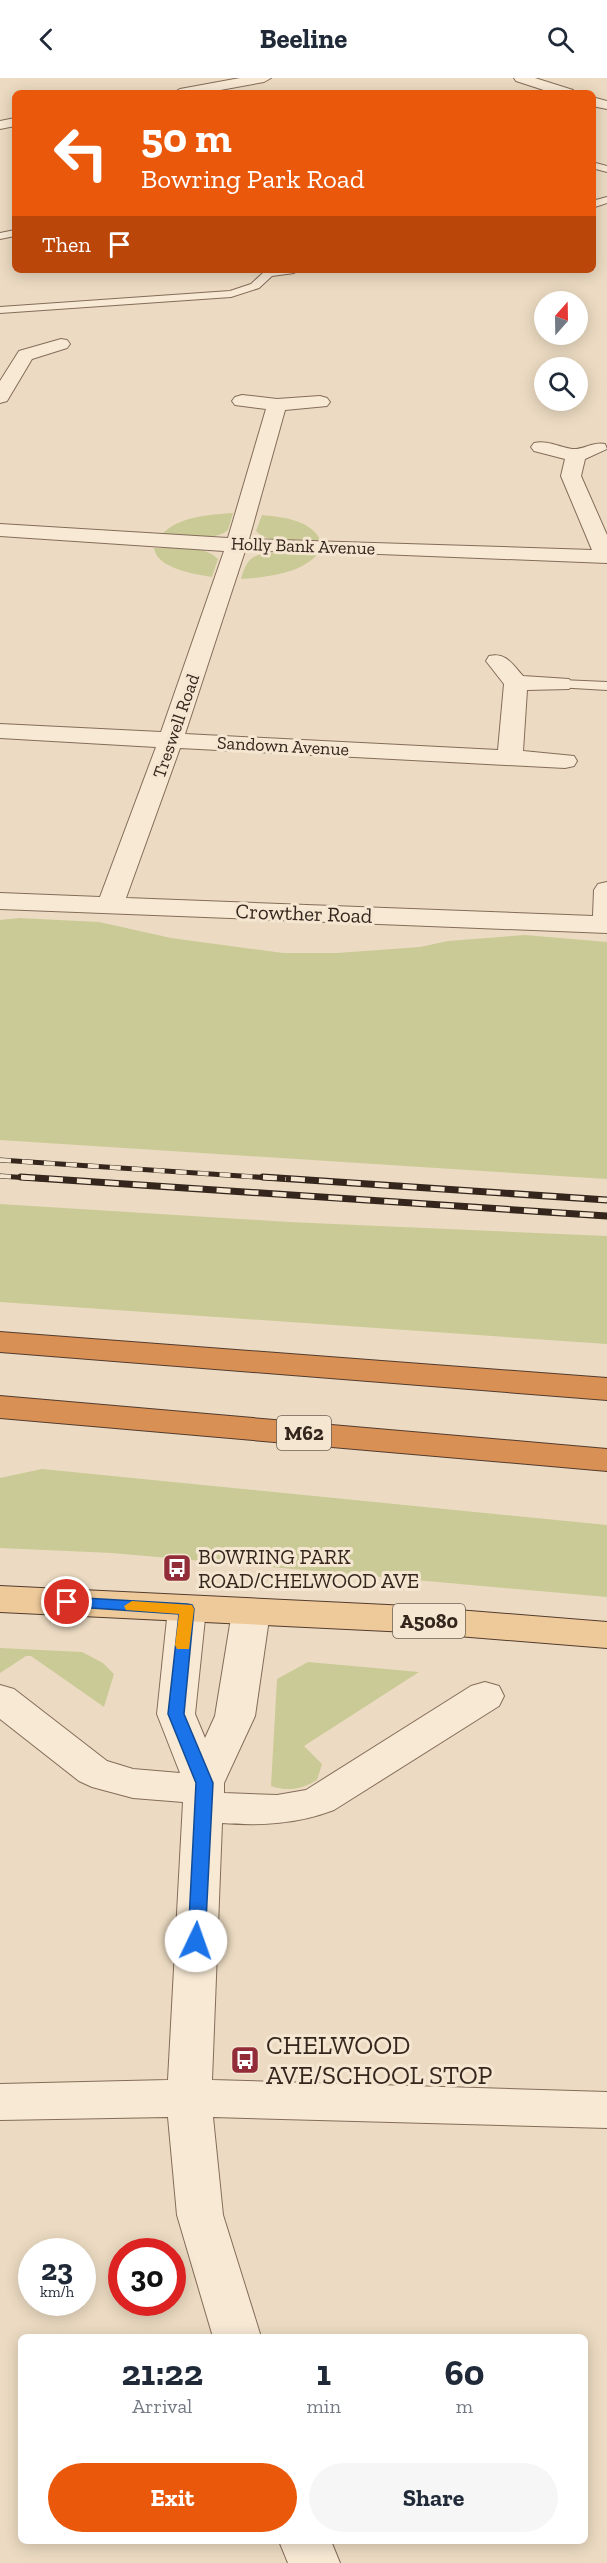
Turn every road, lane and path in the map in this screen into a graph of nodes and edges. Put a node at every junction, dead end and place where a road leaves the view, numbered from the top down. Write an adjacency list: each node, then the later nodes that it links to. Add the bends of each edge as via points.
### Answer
1 (264, 78): 3 (street)
2 (521, 78): 4 (street)
3 (197, 90)
4 (559, 90)
5 (264, 273): 6 (lane, via 255,286 231,294)
6 (0, 310)
7 (61, 344): 8 (street, via 17,354)
8 (0, 396)
9 (242, 401): 11 (street)
10 (320, 402): 11 (street)
11 (277, 405): 16 (street, Treswell Road)
12 (541, 447): 14 (street)
13 (598, 448): 14 (street)
14 (576, 456): 17 (street, via 571,476)
15 (0, 530): 16 (street, Holly Bank Avenue)
16 (237, 545): 17 (street, Holly Bank Avenue); 23 (street, Treswell Road)
17 (606, 557)
18 (497, 661): 19 (street)
19 (516, 683): 20 (street); 24 (street)
20 (561, 684): 21 (lane)
21 (607, 686)
22 (0, 731): 23 (street, Sandown Avenue)
23 (172, 740): 24 (street, Sandown Avenue); 28 (street, Treswell Road)
24 (510, 758): 25 (street, Sandown Avenue)
25 (565, 761)
26 (607, 890): 29 (street)
27 (0, 901): 28 (street, Crowther Road)
28 (110, 905): 29 (street, Crowther Road)
29 (606, 925)
30 (0, 1342): 31 (highway)
31 (607, 1389)
32 (0, 1407): 33 (highway, M62)
33 (607, 1460)
34 (0, 1599): 35 (main road, A5080)
35 (187, 1609): 36 (main road, A5080); 40 (street, via 176,1714)
36 (251, 1612): 37 (main road, A5080, via 408,1619); 40 (street, via 235,1716)
37 (607, 1635)
38 (485, 1696): 40 (street, via 305,1806 261,1809)
39 (0, 1699): 40 (street, via 105,1778 124,1784)
40 (204, 1793): 41 (street)
41 (189, 2098): 42 (street); 43 (street); 44 (street, via 200,2215)
42 (0, 2102)
43 (607, 2110)
44 (236, 2334)
45 (306, 2544): 46 (street)
46 (314, 2563)

